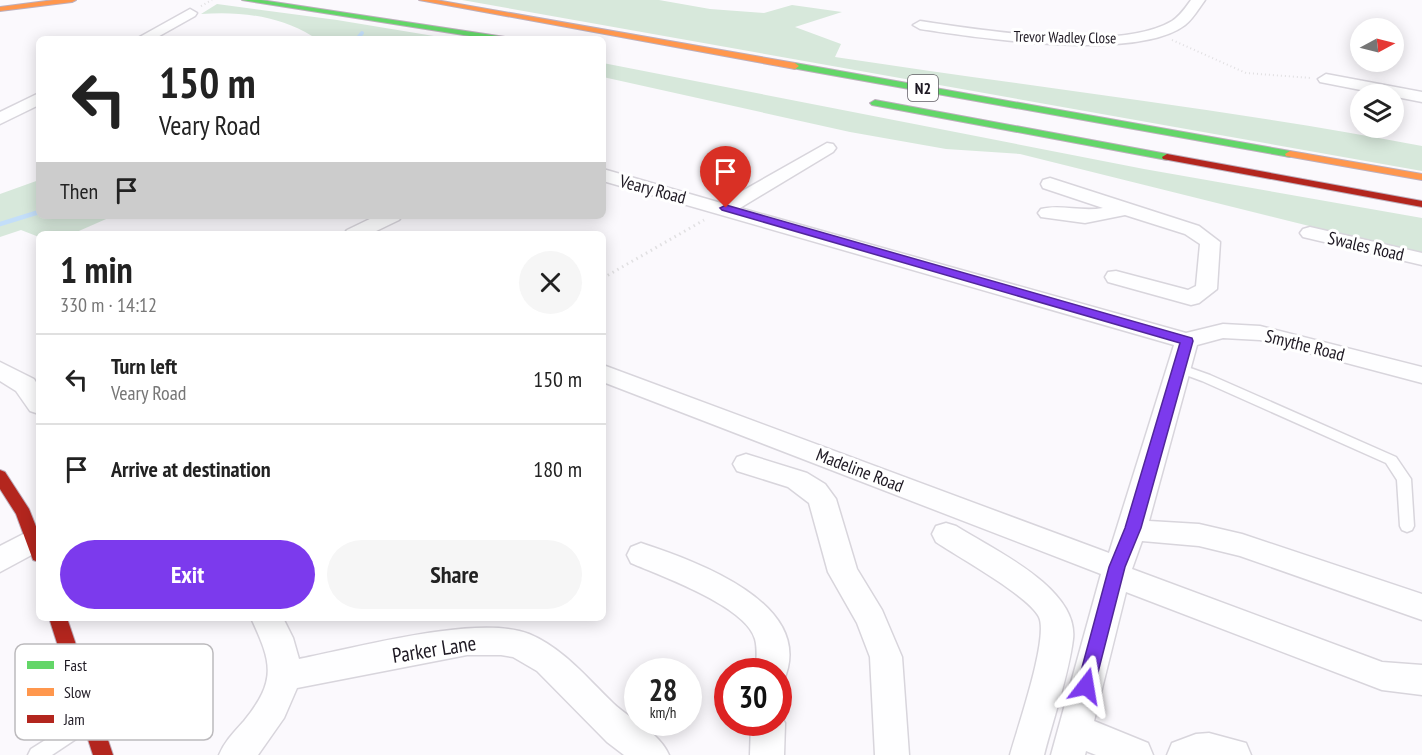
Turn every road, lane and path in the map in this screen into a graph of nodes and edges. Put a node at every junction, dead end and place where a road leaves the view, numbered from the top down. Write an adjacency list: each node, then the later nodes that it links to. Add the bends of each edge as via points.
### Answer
1 (72, 0): 7 (main road)
2 (246, 0): 13 (main road)
3 (318, 0): 14 (main road)
4 (423, 0): 10 (main road, N2)
5 (445, 0): 10 (main road)
6 (1198, 0): 11 (street, Trevor Wadley Close, via 1179,23)
7 (0, 9)
8 (190, 13): 12 (street)
9 (920, 25): 11 (street, Trevor Wadley Close, via 1075,40 1125,38)
10 (588, 29): 22 (main road, N2)
11 (1153, 32): 15 (path, via 1245,73)
12 (148, 36)
13 (498, 36)
14 (502, 36)
15 (1326, 79): 16 (street)
16 (1422, 97)
17 (36, 100): 19 (street)
18 (860, 100): 24 (main road, N2)
19 (0, 119)
20 (827, 148): 25 (street)
21 (606, 176): 25 (street, Veary Road)
22 (1422, 177)
23 (1050, 184): 26 (street)
24 (1422, 204)
25 (726, 208): 32 (path); 35 (street, Veary Road)
26 (1125, 208): 27 (street, via 1085,218); 34 (street, via 1192,230 1210,242 1206,289)
27 (1048, 213)
28 (386, 219): 29 (street)
29 (360, 231)
30 (1310, 233): 31 (street, Swales Road)
31 (1422, 259)
32 (606, 276)
33 (1116, 278): 34 (street)
34 (1191, 298): 35 (street)
35 (1198, 336): 36 (street); 39 (street, Smythe Road, via 1243,331 1268,334)
36 (1179, 368): 43 (lane, via 1391,460 1404,479); 44 (street)
37 (0, 370): 40 (street)
38 (606, 374): 50 (street, Madeline Road)
39 (1422, 375)
40 (32, 381)
41 (746, 464): 67 (street, via 802,483 816,490 822,499 843,572 871,619 886,657)
42 (0, 476): 46 (main road)
43 (1407, 526)
44 (1133, 528): 50 (street); 51 (street, via 1199,535 1242,545)
45 (946, 534): 68 (street, via 1034,591 1045,600 1058,625 1058,638)
46 (36, 545)
47 (36, 547): 49 (street)
48 (641, 555): 55 (street, via 751,609 762,620 771,639)
49 (0, 560)
50 (1116, 571): 57 (street, Madeline Road, via 1382,676); 61 (street)
51 (1422, 607)
52 (59, 621): 54 (main road)
53 (268, 621): 56 (street, via 280,641)
54 (66, 644)
55 (772, 658)
56 (285, 676): 64 (street, via 276,704); 65 (street, Parker Lane, via 467,641 520,645 548,662 619,731)
57 (1422, 680)
58 (768, 736): 66 (street)
59 (60, 740): 62 (lane)
60 (97, 740): 63 (main road)
61 (1072, 742): 69 (street)
62 (37, 755)
63 (102, 755)
64 (236, 755)
65 (652, 755)
66 (767, 755)
67 (892, 755)
68 (1027, 755)
69 (1136, 755)
70 (1184, 755): 71 (street, via 1198,749)
71 (1234, 755)

